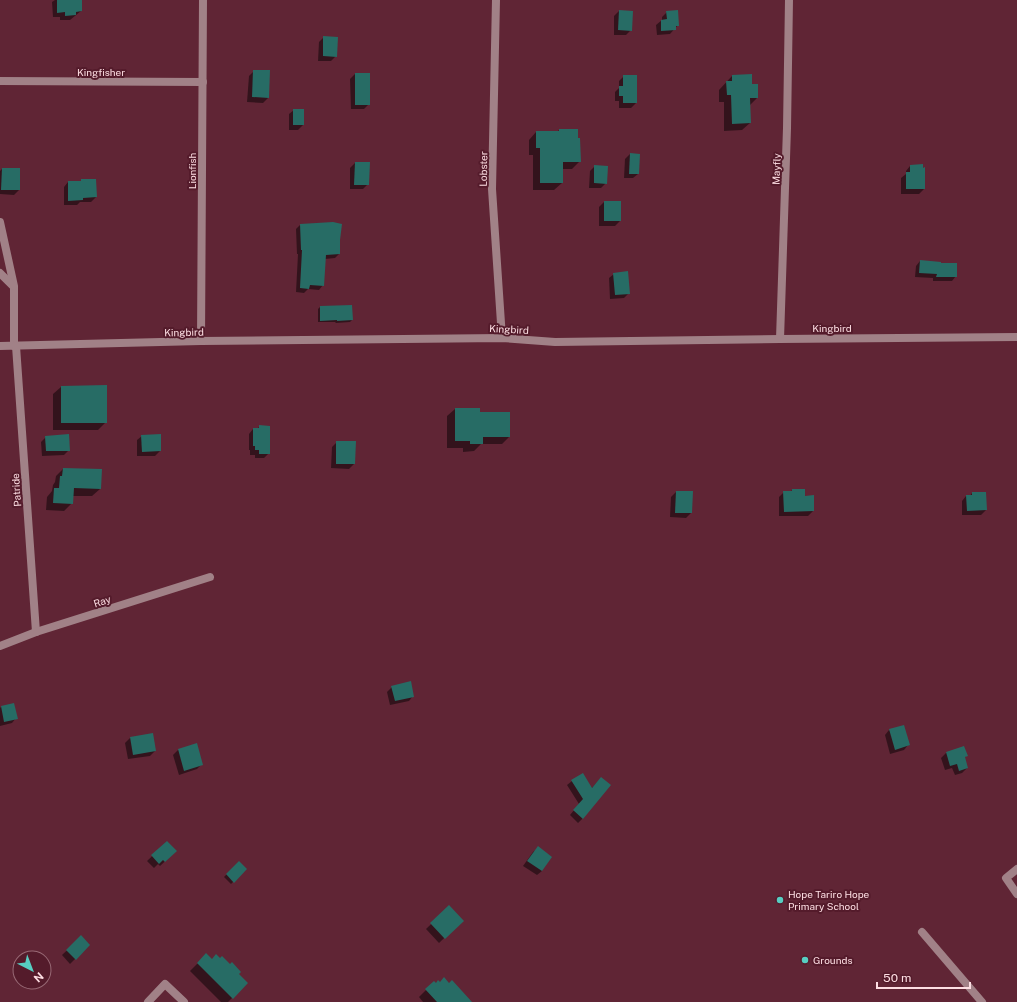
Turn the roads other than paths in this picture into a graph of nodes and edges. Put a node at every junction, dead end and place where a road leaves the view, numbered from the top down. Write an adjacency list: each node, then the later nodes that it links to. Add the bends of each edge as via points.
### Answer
1 (203, 0): 5 (street, Lionfish)
2 (496, 0): 10 (street, Lobster, via 492,189)
3 (789, 0): 11 (street, Mayfly)
4 (0, 81): 5 (street, Kingfisher)
5 (203, 82): 12 (street, Lionfish)
6 (0, 222): 8 (street, Patride)
7 (0, 273): 8 (street)
8 (14, 286): 14 (street, Patride)
9 (1017, 337): 11 (street, Kingbird)
10 (502, 338): 11 (street, Kingbird, via 555,342); 12 (street, Kingbird)
11 (780, 339)
12 (202, 341): 14 (street, Kingbird)
13 (0, 346): 14 (street, Kingbird)
14 (14, 346): 16 (street, Patride)
15 (210, 577): 16 (street, Ray)
16 (36, 632): 17 (street, Ray)
17 (0, 646)
18 (1017, 869): 19 (street, via 1006,878)
19 (1017, 894)
20 (922, 932): 23 (street)
21 (148, 1002): 22 (street, via 164,984)
22 (184, 1002)
23 (982, 1002)

